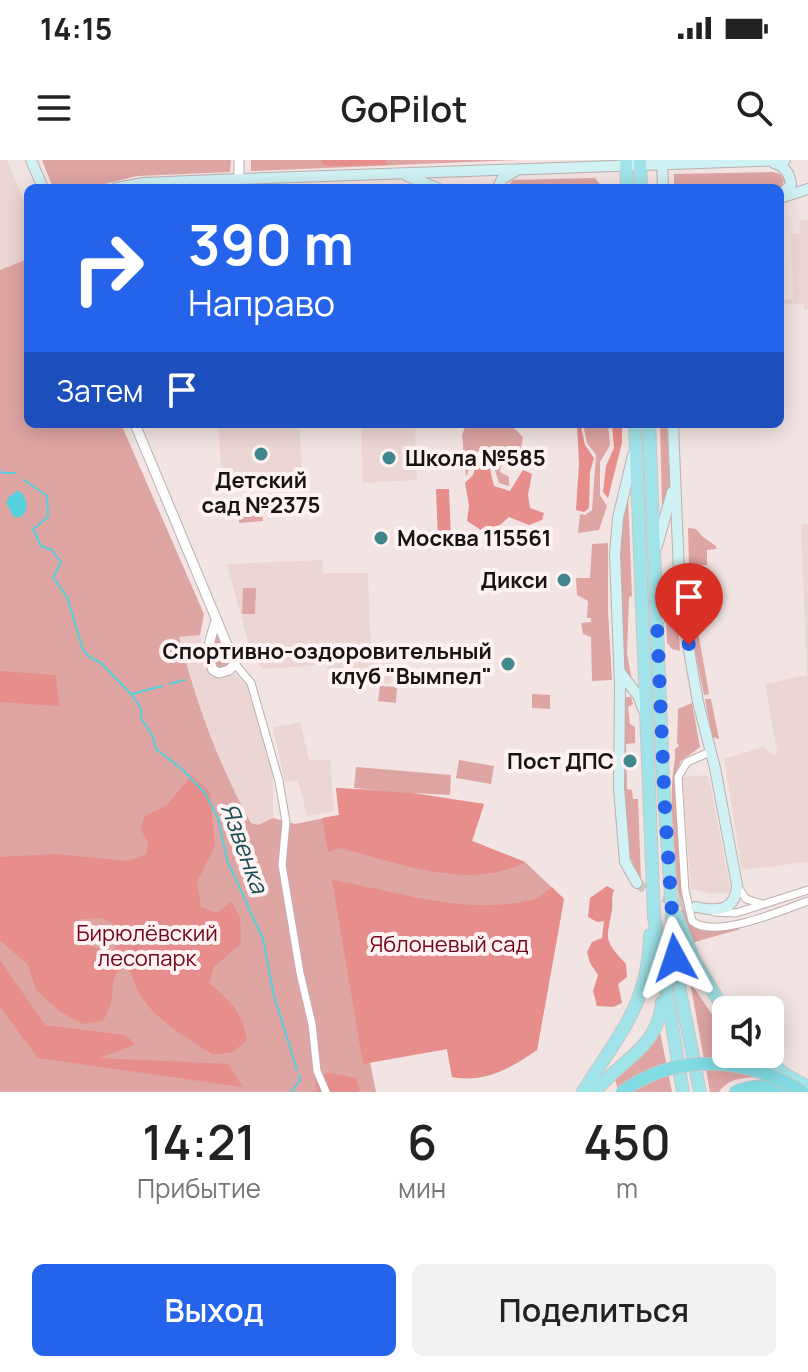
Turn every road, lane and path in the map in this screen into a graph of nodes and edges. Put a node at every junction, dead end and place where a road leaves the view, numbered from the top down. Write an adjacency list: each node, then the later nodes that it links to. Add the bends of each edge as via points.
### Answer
1 (31, 160): 11 (main road)
2 (239, 160): 10 (street)
3 (785, 160): 4 (main road)
4 (768, 161): 6 (main road); 19 (main road, via 780,164 790,176)
5 (633, 163): 6 (main road); 7 (main road); 15 (main road); 16 (main road)
6 (662, 163): 17 (main road)
7 (605, 164): 8 (main road)
8 (515, 171): 9 (main road); 14 (main road)
9 (402, 174): 10 (main road); 13 (main road)
10 (239, 179): 12 (main road)
11 (41, 184)
12 (138, 184)
13 (427, 184)
14 (500, 184)
15 (628, 184)
16 (640, 184)
17 (663, 184)
18 (808, 189): 20 (main road)
19 (784, 193)
20 (784, 196)
21 (137, 428): 29 (street)
22 (635, 428): 25 (main road)
23 (649, 428): 27 (main road)
24 (673, 428): 26 (main road)
25 (636, 441): 32 (main road, via 615,544); 33 (main road)
26 (675, 484): 27 (main road); 28 (main road)
27 (654, 556): 30 (main road)
28 (682, 609): 30 (main road, via 668,609); 34 (main road)
29 (216, 621): 31 (street); 31 (street, via 208,648 213,670 219,673)
30 (657, 622): 38 (main road)
31 (235, 664): 48 (street, via 251,683 279,781 286,822 282,865 317,1071)
32 (619, 666): 33 (main road, via 641,701); 35 (main road, via 623,841 627,867)
33 (646, 721): 39 (main road)
34 (710, 752): 36 (main road); 40 (street, via 685,764 678,777 692,921 706,928 737,923)
35 (637, 883)
36 (737, 885): 41 (street, via 746,899); 43 (main road, via 730,904)
37 (808, 890): 41 (street)
38 (671, 894): 45 (main road, via 683,937); 53 (main road, via 675,958)
39 (653, 896): 44 (main road); 49 (main road, via 647,967 637,1006)
40 (808, 901)
41 (764, 904): 43 (street, via 730,914)
42 (696, 907): 43 (main road)
43 (710, 911)
44 (663, 979): 50 (main road, via 655,1032); 52 (main road)
45 (716, 996)
46 (777, 1068): 47 (main road)
47 (808, 1087)
48 (326, 1092)
49 (583, 1092)
50 (595, 1092)
51 (622, 1092): 56 (highway, bridge, via 669,1069 711,1063 750,1068)
52 (683, 1092)
53 (700, 1092)
54 (736, 1092): 55 (highway, via 756,1086)
55 (781, 1092)
56 (802, 1092)

